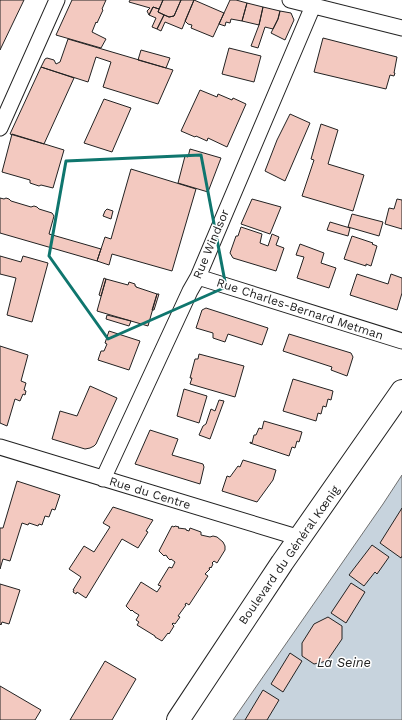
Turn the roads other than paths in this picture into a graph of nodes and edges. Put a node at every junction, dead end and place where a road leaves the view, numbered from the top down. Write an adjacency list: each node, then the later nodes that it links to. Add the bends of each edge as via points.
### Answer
1 (57, 0): 5 (street)
2 (290, 0): 3 (street)
3 (313, 6): 4 (street); 6 (street, Rue Windsor)
4 (402, 28)
5 (0, 128)
6 (198, 277): 7 (street, Rue Charles-Bernard Metman); 10 (street, Rue Windsor)
7 (402, 341)
8 (402, 391): 11 (main road, Boulevard du Général Kœnig)
9 (0, 447): 10 (street, Rue du Centre)
10 (103, 478): 11 (street, Rue du Centre)
11 (300, 538): 12 (main road, Boulevard du Général Kœnig)
12 (178, 720)

